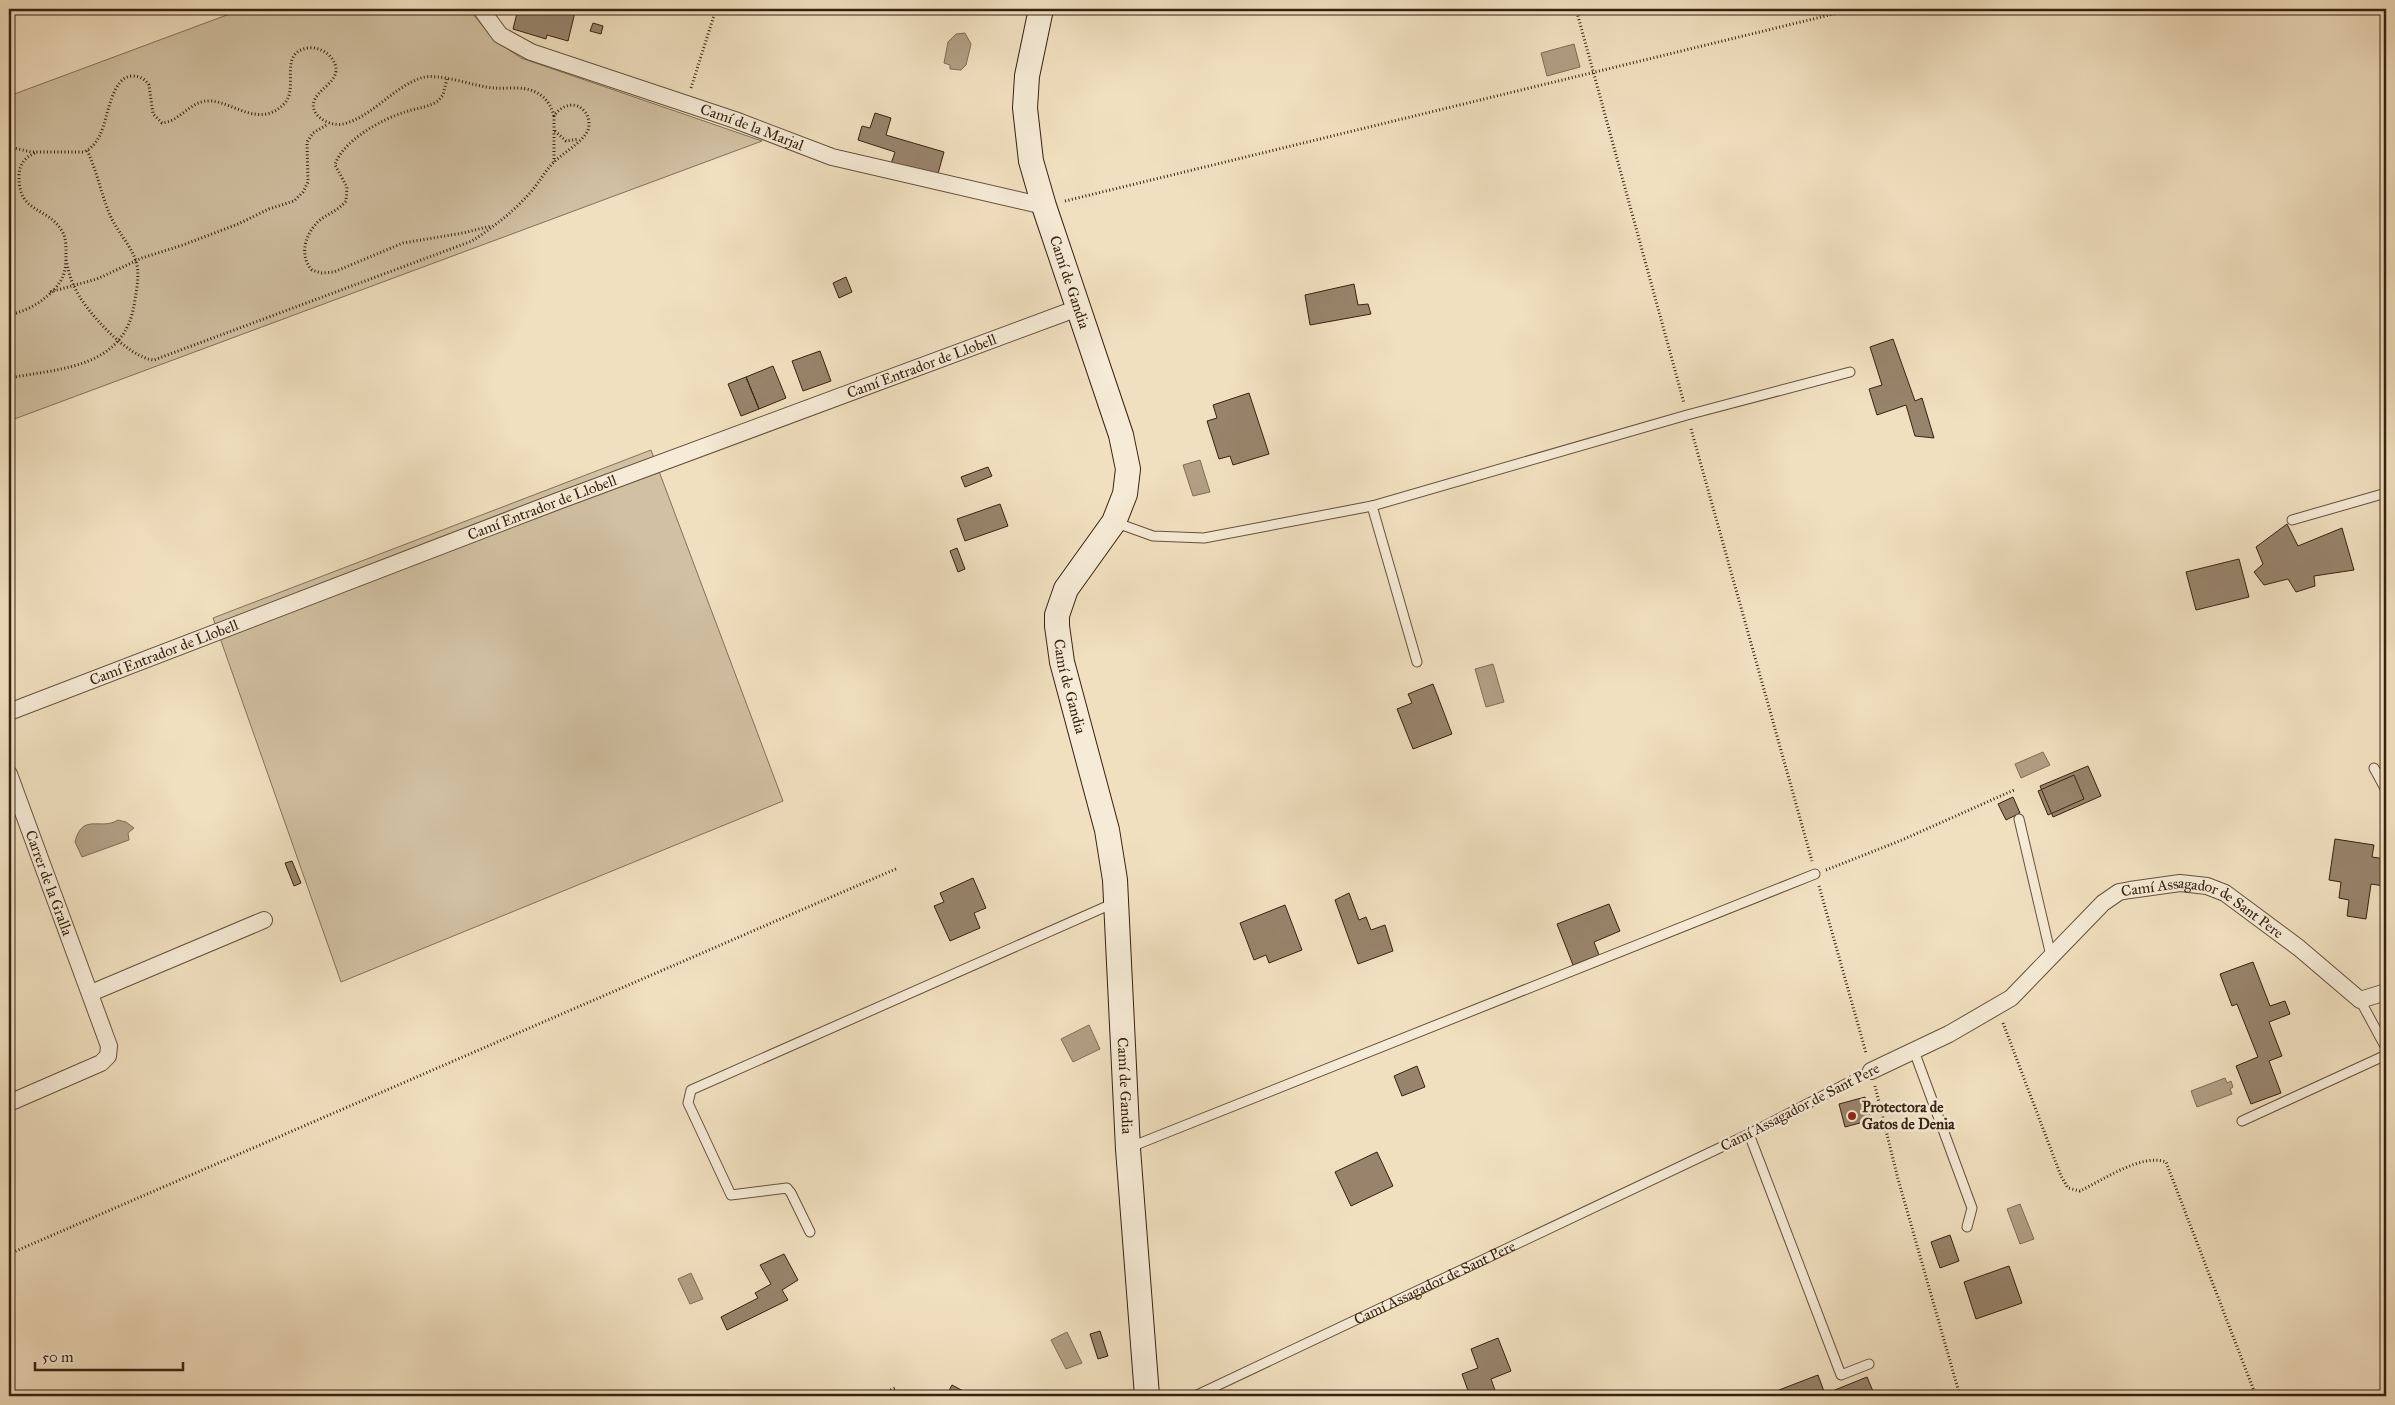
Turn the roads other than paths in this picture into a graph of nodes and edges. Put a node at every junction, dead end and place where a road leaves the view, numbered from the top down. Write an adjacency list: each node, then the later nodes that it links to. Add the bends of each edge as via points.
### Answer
1 (481, 9): 3 (street, Camí de la Marjal, via 500,35 518,46 856,163)
2 (1041, 9): 3 (main road, Camí de Gandia, via 1027,76 1025,108 1031,160)
3 (1044, 206): 4 (main road, Camí de Gandia)
4 (1078, 308): 9 (main road, Camí de Gandia, via 1126,457 1128,481); 11 (street, Camí Entrador de Llobell, via 558,501)
5 (1850, 372): 7 (lane, via 1687,415)
6 (2386, 493): 8 (lane)
7 (1372, 506): 9 (lane, via 1204,538 1153,536); 10 (lane)
8 (2292, 520)
9 (1114, 522): 17 (main road, Camí de Gandia, via 1066,589 1056,626 1062,662 1107,830)
10 (1417, 662)
11 (9, 712)
12 (2374, 768): 14 (lane)
13 (9, 774): 21 (street, Carrer de la Gralla)
14 (2386, 790)
15 (2019, 819): 19 (lane)
16 (1815, 874): 30 (lane)
17 (1116, 902): 30 (main road, Camí de Gandia); 32 (lane, via 691,1090 688,1102 731,1195 787,1188)
18 (264, 920): 21 (street)
19 (2051, 956): 22 (street, Camí Assagador de Sant Pere, via 2112,896 2180,882 2194,883 2225,893 2299,948); 24 (street, Camí Assagador de Sant Pere, via 2011,998)
20 (2386, 992): 22 (street)
21 (91, 993): 27 (street, Carrer de la Gralla, via 109,1046 108,1056 101,1063)
22 (2360, 1000): 23 (lane)
23 (2386, 1048)
24 (1914, 1051): 26 (street, Camí Assagador de Sant Pere); 31 (lane, via 1972,1208)
25 (2386, 1056): 28 (lane)
26 (1871, 1071): 29 (lane, Camí Assagador de Sant Pere)
27 (9, 1103)
28 (2242, 1121)
29 (1749, 1134): 33 (lane, via 1841,1376); 35 (lane, Camí Assagador de Sant Pere)
30 (1128, 1148): 34 (main road, Camí de Gandia)
31 (1967, 1227)
32 (810, 1232)
33 (1868, 1364)
34 (1147, 1396)
35 (1195, 1396)

